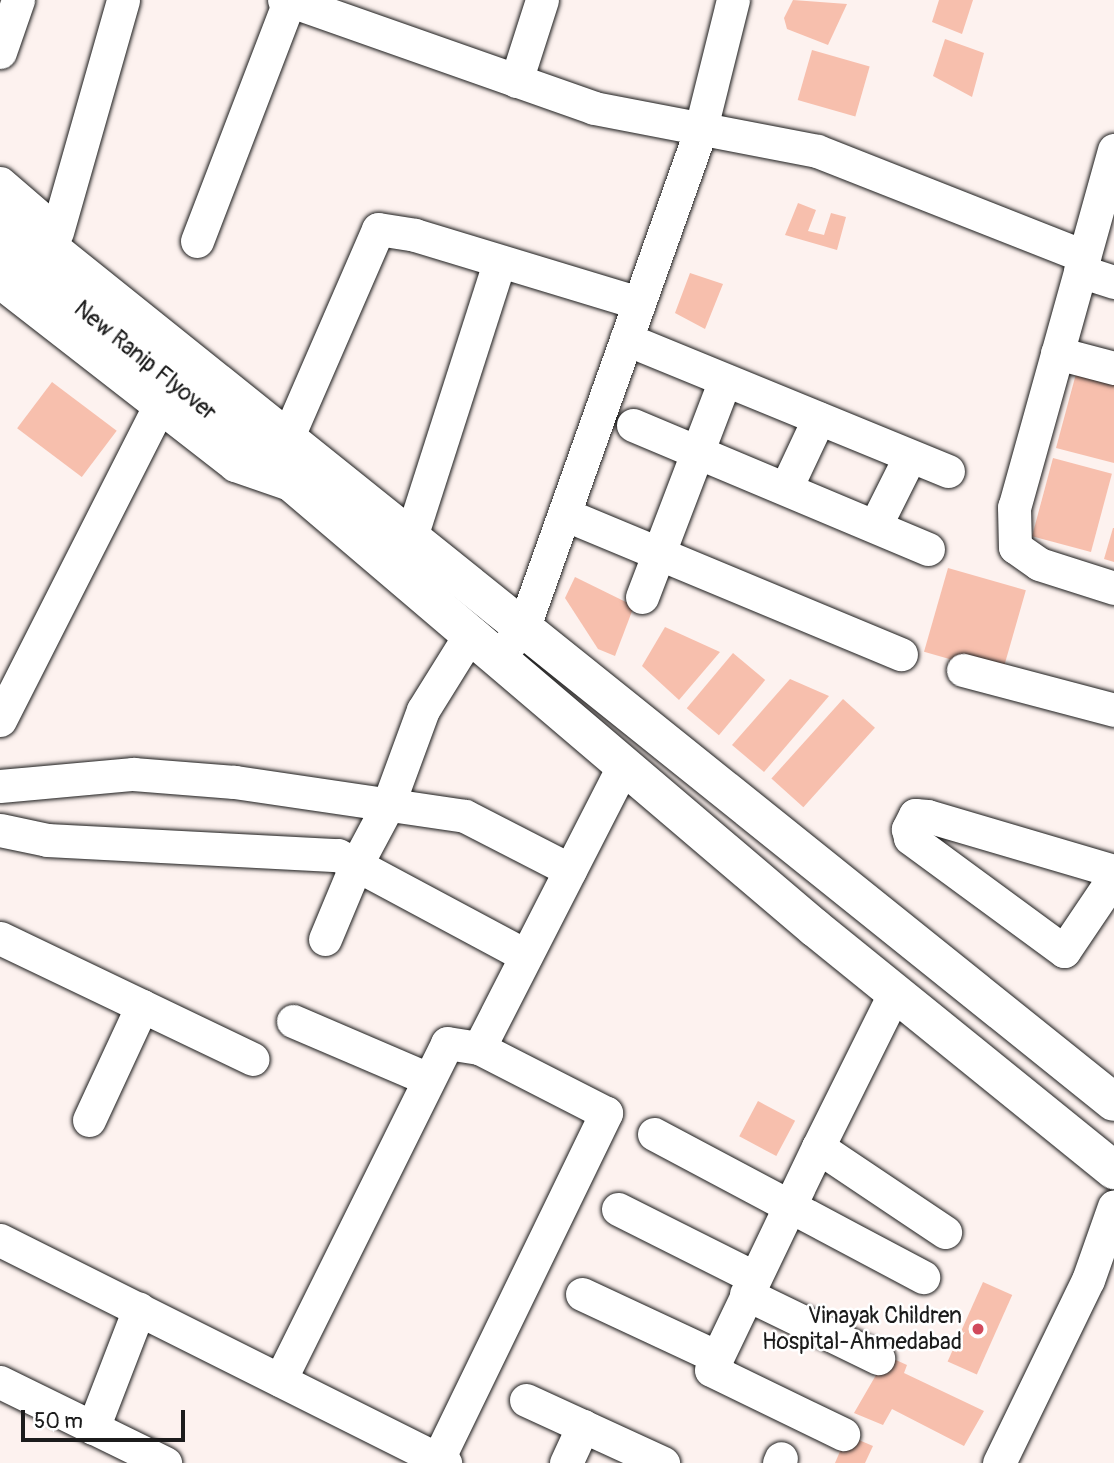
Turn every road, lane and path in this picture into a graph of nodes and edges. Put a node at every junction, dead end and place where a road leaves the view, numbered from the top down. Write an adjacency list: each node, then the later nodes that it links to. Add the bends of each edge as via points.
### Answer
1 (18, 0): 7 (street)
2 (123, 0): 14 (street)
3 (287, 0): 6 (street); 15 (street)
4 (542, 0): 8 (street)
5 (733, 0): 9 (street)
6 (340, 10): 8 (street)
7 (0, 52)
8 (516, 81): 9 (street, via 594,108)
9 (701, 132): 18 (street, via 817,151); 21 (street)
10 (1114, 150): 12 (street)
11 (0, 183): 14 (street)
12 (1107, 200): 18 (street)
13 (0, 208): 28 (main road, New Ranip Flyover)
14 (57, 232): 30 (street, via 265,410)
15 (197, 241)
16 (0, 243): 28 (main road, New Ranip Flyover)
17 (499, 262): 21 (street); 30 (street, via 415,235 377,229); 38 (street)
18 (1082, 264): 20 (street); 23 (street)
19 (0, 282): 26 (street)
20 (1114, 282)
21 (639, 303): 22 (street)
22 (626, 339): 25 (street); 36 (street)
23 (1057, 353): 24 (street); 41 (street, via 1014,507 1016,547 1039,564)
24 (1114, 368)
25 (725, 380): 27 (street); 31 (street)
26 (159, 406): 34 (street, via 235,465); 48 (street)
27 (819, 418): 32 (street); 35 (street)
28 (245, 425): 30 (main road, New Ranip Flyover); 34 (main road, New Ranip Flyover)
29 (633, 425): 31 (street)
30 (286, 440): 38 (main road, New Ranip Flyover)
31 (697, 450): 35 (street); 40 (street)
32 (909, 457): 33 (street); 37 (street)
33 (948, 471)
34 (287, 483): 44 (main road, New Ranip Flyover)
35 (786, 488): 37 (street)
36 (564, 514): 40 (street); 43 (street)
37 (875, 526): 39 (street)
38 (410, 540): 43 (main road, New Ranip Flyover)
39 (928, 549)
40 (659, 551): 42 (street); 45 (street)
41 (1114, 588)
42 (642, 597)
43 (523, 629): 44 (street); 66 (main road, New Ranip Flyover)
44 (482, 647): 49 (main road, New Ranip Flyover); 51 (street, via 423,710)
45 (901, 654)
46 (963, 670): 47 (street)
47 (1114, 710)
48 (2, 712)
49 (623, 766): 54 (street); 60 (main road, New Ranip Flyover)
50 (0, 786): 51 (street, via 133,774 235,782)
51 (388, 805): 53 (street); 54 (street, via 466,816)
52 (0, 830): 53 (street, via 47,840 338,855)
53 (356, 865): 58 (street); 59 (street)
54 (570, 870): 59 (street)
55 (1114, 871): 56 (street, via 927,816 915,814 908,829 910,838 1063,951)
56 (1114, 877)
57 (0, 938): 61 (street)
58 (325, 939)
59 (526, 956): 63 (street)
60 (895, 992): 69 (street); 70 (main road, New Ranip Flyover)
61 (142, 1006): 64 (street); 67 (street)
62 (293, 1021): 65 (street)
63 (479, 1048): 65 (street, via 447,1043); 88 (street, via 606,1113)
64 (251, 1059)
65 (426, 1079): 82 (street)
66 (1114, 1102)
67 (89, 1120)
68 (654, 1134): 71 (street)
69 (818, 1147): 71 (street); 74 (street)
70 (1114, 1170)
71 (789, 1202): 76 (street); 77 (street)
72 (1114, 1206): 92 (street, via 1088,1280)
73 (618, 1209): 77 (street)
74 (944, 1232)
75 (3, 1248): 79 (street)
76 (923, 1277)
77 (750, 1286): 80 (street); 81 (street)
78 (582, 1294): 80 (street)
79 (139, 1309): 82 (street); 86 (street)
80 (717, 1357): 87 (street, via 710,1370)
81 (878, 1357)
82 (281, 1380): 88 (street)
83 (0, 1382): 86 (street)
84 (526, 1400): 85 (street)
85 (583, 1426): 90 (street); 91 (street)
86 (93, 1428): 89 (street)
87 (843, 1434)
88 (441, 1461)
89 (165, 1463)
90 (566, 1463)
91 (663, 1463)
92 (999, 1463)

